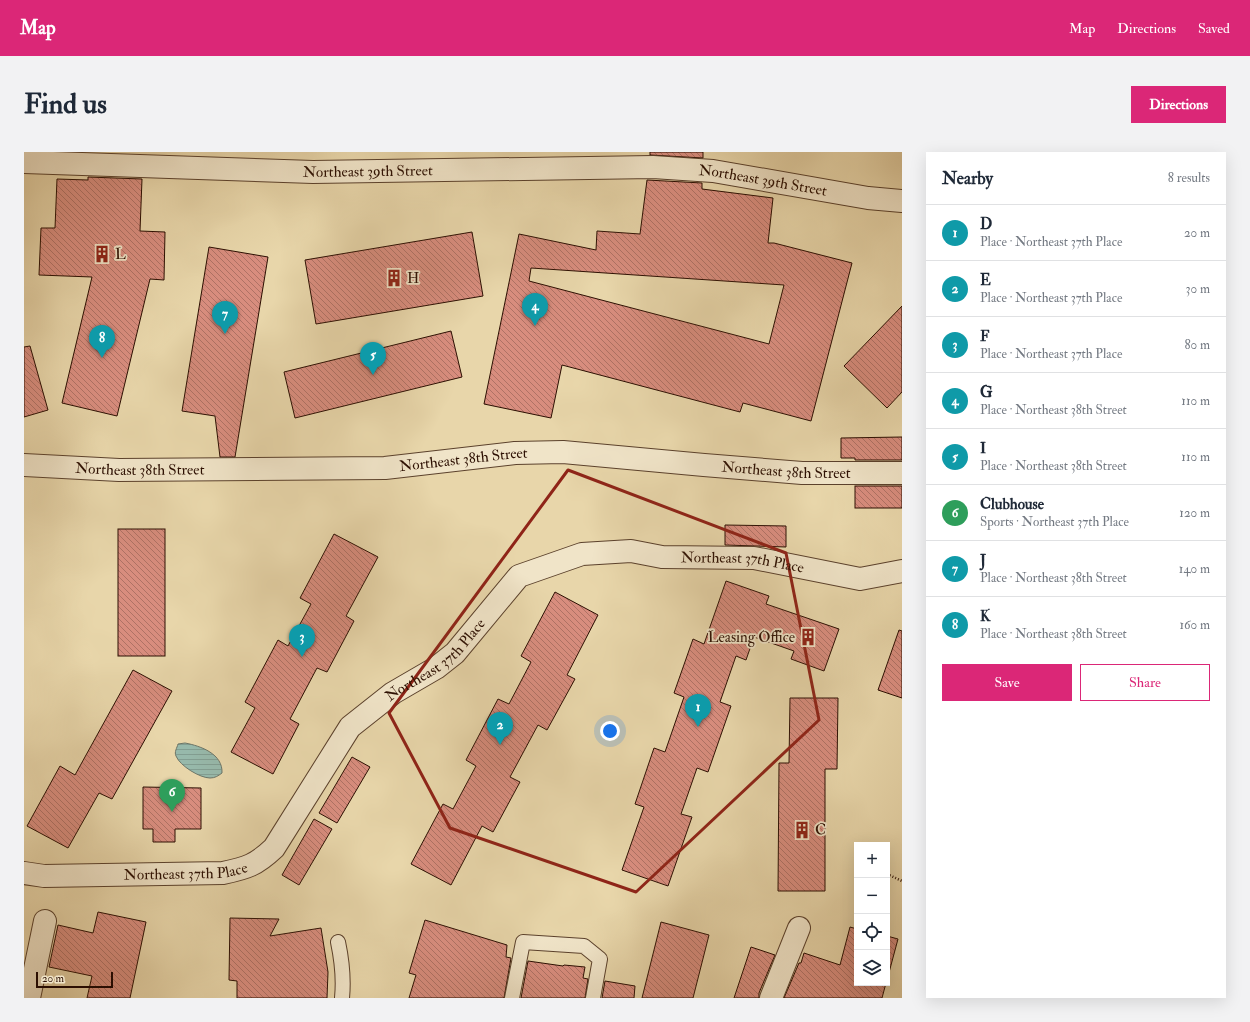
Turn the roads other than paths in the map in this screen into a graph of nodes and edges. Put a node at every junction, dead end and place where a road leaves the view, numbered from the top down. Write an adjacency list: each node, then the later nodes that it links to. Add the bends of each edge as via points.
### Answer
1 (24, 162): 2 (street, Northeast 39th Street, via 313,172 653,167 714,171 868,198)
2 (902, 201)
3 (24, 465): 4 (street, Northeast 38th Street, via 119,470 385,468 515,453 563,452 802,473)
4 (902, 473)
5 (902, 570): 6 (street, Northeast 37th Place, via 860,579 754,558 662,557 631,551 582,554 519,576 456,653 393,694 350,727 274,848 261,860 245,868 223,873 44,876)
6 (24, 873)
7 (45, 921): 10 (street)
8 (799, 928): 14 (street)
9 (338, 942): 11 (lane, via 342,962)
10 (29, 998)
11 (342, 998)
12 (512, 998): 13 (lane, via 523,942 584,946 600,959)
13 (593, 998)
14 (771, 998)

